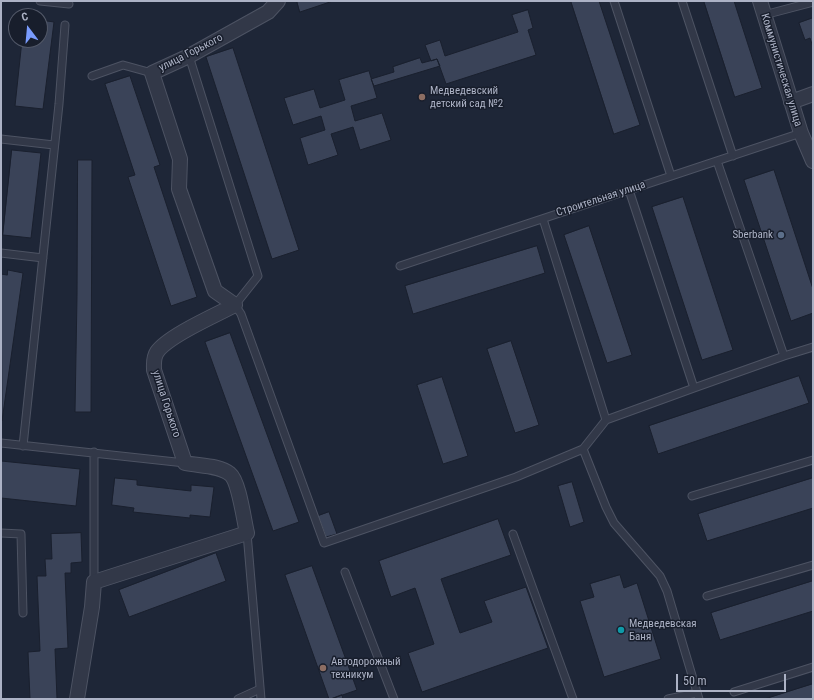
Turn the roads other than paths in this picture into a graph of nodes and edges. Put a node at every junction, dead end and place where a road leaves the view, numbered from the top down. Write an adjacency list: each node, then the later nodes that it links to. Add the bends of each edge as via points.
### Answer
1 (40, 1): 7 (lane)
2 (278, 1): 10 (street, улица Горького, via 268,12)
3 (614, 1): 21 (lane)
4 (682, 1): 18 (lane)
5 (760, 1): 8 (street, Коммунистическая улица)
6 (813, 2): 8 (lane)
7 (69, 4)
8 (764, 15): 14 (street, Коммунистическая улица)
9 (65, 25): 17 (lane)
10 (189, 56): 11 (street, улица Горького); 27 (lane, via 258,276)
11 (152, 73): 12 (lane, via 124,65); 27 (street, улица Горького, via 180,159 179,190 215,291)
12 (92, 76)
13 (813, 94): 14 (street)
14 (791, 102): 15 (street, Коммунистическая улица)
15 (801, 133): 18 (lane, Строительная улица); 20 (street, Коммунистическая улица)
16 (1, 139): 17 (lane)
17 (54, 145): 25 (lane)
18 (733, 156): 19 (lane, Строительная улица)
19 (717, 161): 21 (lane, Строительная улица); 29 (lane)
20 (813, 161)
21 (671, 176): 22 (lane, Строительная улица)
22 (629, 190): 23 (lane, Строительная улица); 30 (lane)
23 (543, 219): 26 (lane, Строительная улица); 31 (lane)
24 (1, 253): 25 (lane)
25 (43, 258): 33 (lane)
26 (400, 266)
27 (235, 305): 34 (lane, via 241,314 324,543 516,477); 37 (street, улица Горького, via 168,340 156,354 154,370)
28 (813, 347): 29 (lane)
29 (784, 356): 30 (lane)
30 (694, 388): 31 (lane)
31 (606, 420): 34 (lane)
32 (1, 443): 33 (lane)
33 (23, 446): 35 (lane)
34 (583, 449): 50 (lane, via 614,523 660,576 667,591)
35 (94, 452): 37 (lane); 44 (lane)
36 (813, 460): 38 (lane)
37 (185, 463): 40 (street, via 220,469 231,474 237,483)
38 (692, 496)
39 (1, 533): 46 (lane, via 21,534)
40 (247, 533): 44 (street); 48 (lane)
41 (513, 534): 55 (lane)
42 (813, 565): 45 (lane)
43 (345, 572): 54 (lane)
44 (94, 582): 51 (street)
45 (707, 596)
46 (23, 613)
47 (813, 667): 49 (lane)
48 (260, 689): 52 (lane); 53 (lane)
49 (734, 692)
50 (698, 696): 56 (lane)
51 (77, 699)
52 (238, 699)
53 (261, 699)
54 (394, 699)
55 (573, 699)
56 (668, 699)

